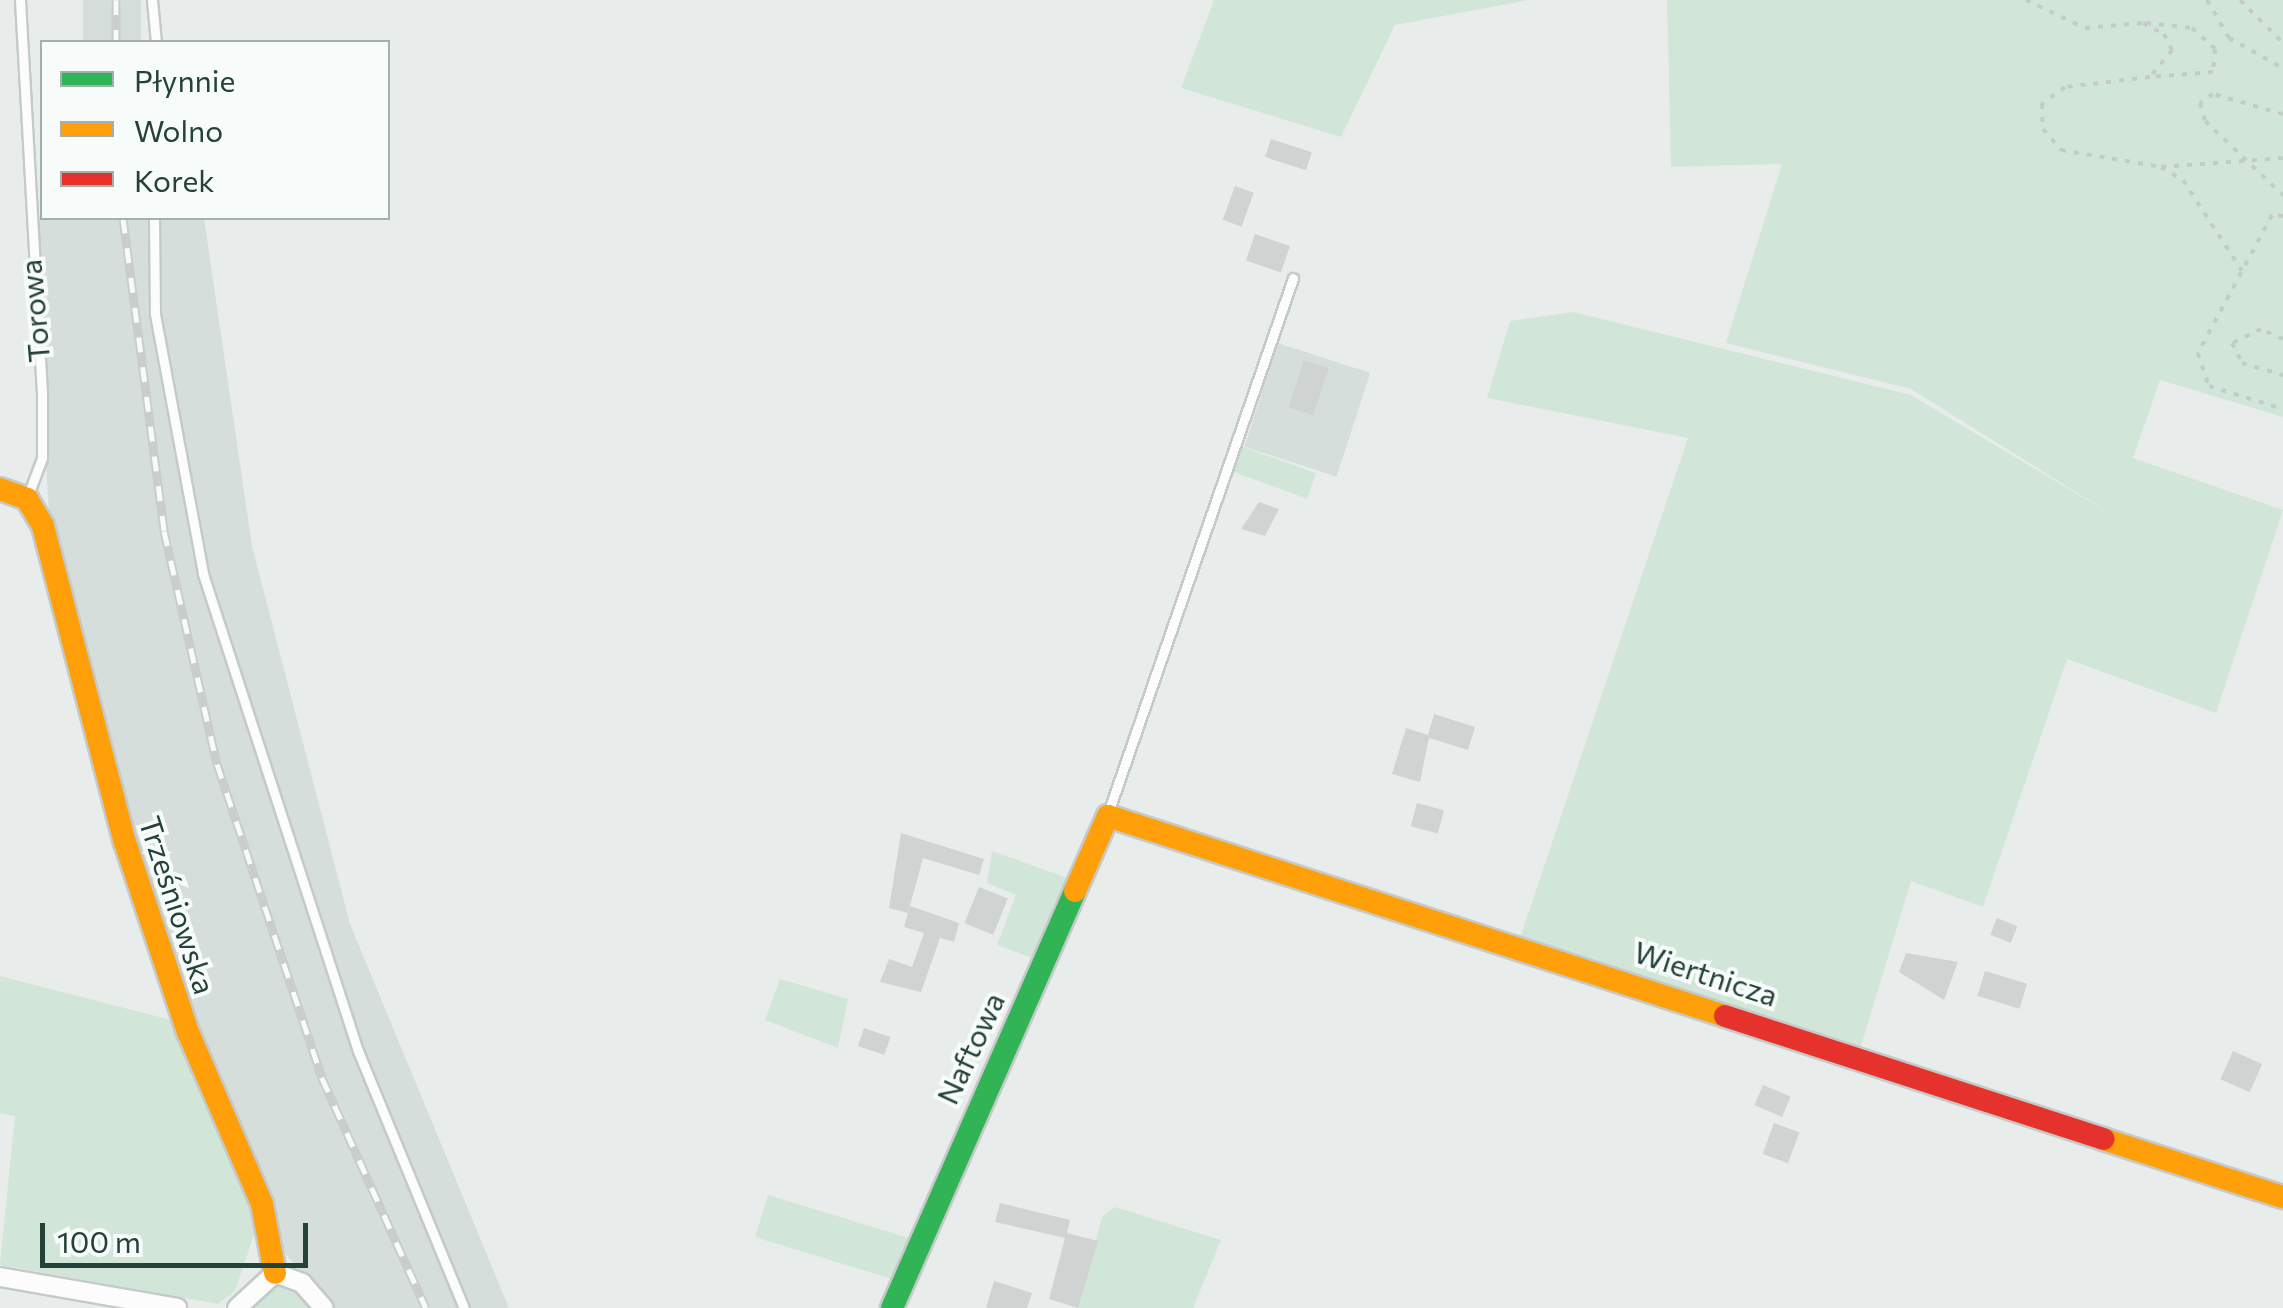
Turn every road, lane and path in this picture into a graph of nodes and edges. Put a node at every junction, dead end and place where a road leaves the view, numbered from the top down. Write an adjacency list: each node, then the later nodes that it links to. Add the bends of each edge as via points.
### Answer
1 (20, 0): 24 (lane, Torowa, via 42,409 42,458)
2 (152, 0): 7 (lane)
3 (2026, 0): 6 (path, via 2085,28)
4 (2207, 0): 9 (path, via 2229,38)
5 (2240, 0): 8 (path)
6 (2143, 23): 10 (path, via 2164,34 2172,50); 10 (path, via 2192,28 2216,49 2214,72)
7 (156, 40)
8 (2283, 43)
9 (2283, 68)
10 (2150, 77): 14 (path, via 2065,87 2042,104 2043,129 2061,150)
11 (2283, 114): 13 (path, via 2213,94 2200,104 2206,121)
12 (2283, 158): 13 (path)
13 (2249, 160): 14 (path); 15 (path)
14 (2161, 167): 18 (path, via 2184,180)
15 (2283, 196)
16 (2283, 216): 18 (path, via 2272,215)
17 (154, 220): 32 (lane, via 154,314 202,574 352,1036)
18 (2242, 271): 22 (path, via 2198,354 2209,386)
19 (1293, 278): 25 (lane)
20 (2283, 338): 21 (path, via 2260,329 2232,343 2242,363)
21 (2283, 375)
22 (2283, 410)
23 (0, 489): 24 (street)
24 (27, 499): 27 (street, Trześniowska, via 43,526 125,842 188,1032 262,1204)
25 (1108, 816): 26 (street, Wiertnicza); 33 (street, Naftowa)
26 (2283, 1197)
27 (275, 1272): 30 (street); 31 (street, via 302,1283)
28 (0, 1278): 29 (street)
29 (177, 1308)
30 (237, 1308)
31 (324, 1308)
32 (464, 1308)
33 (892, 1308)

